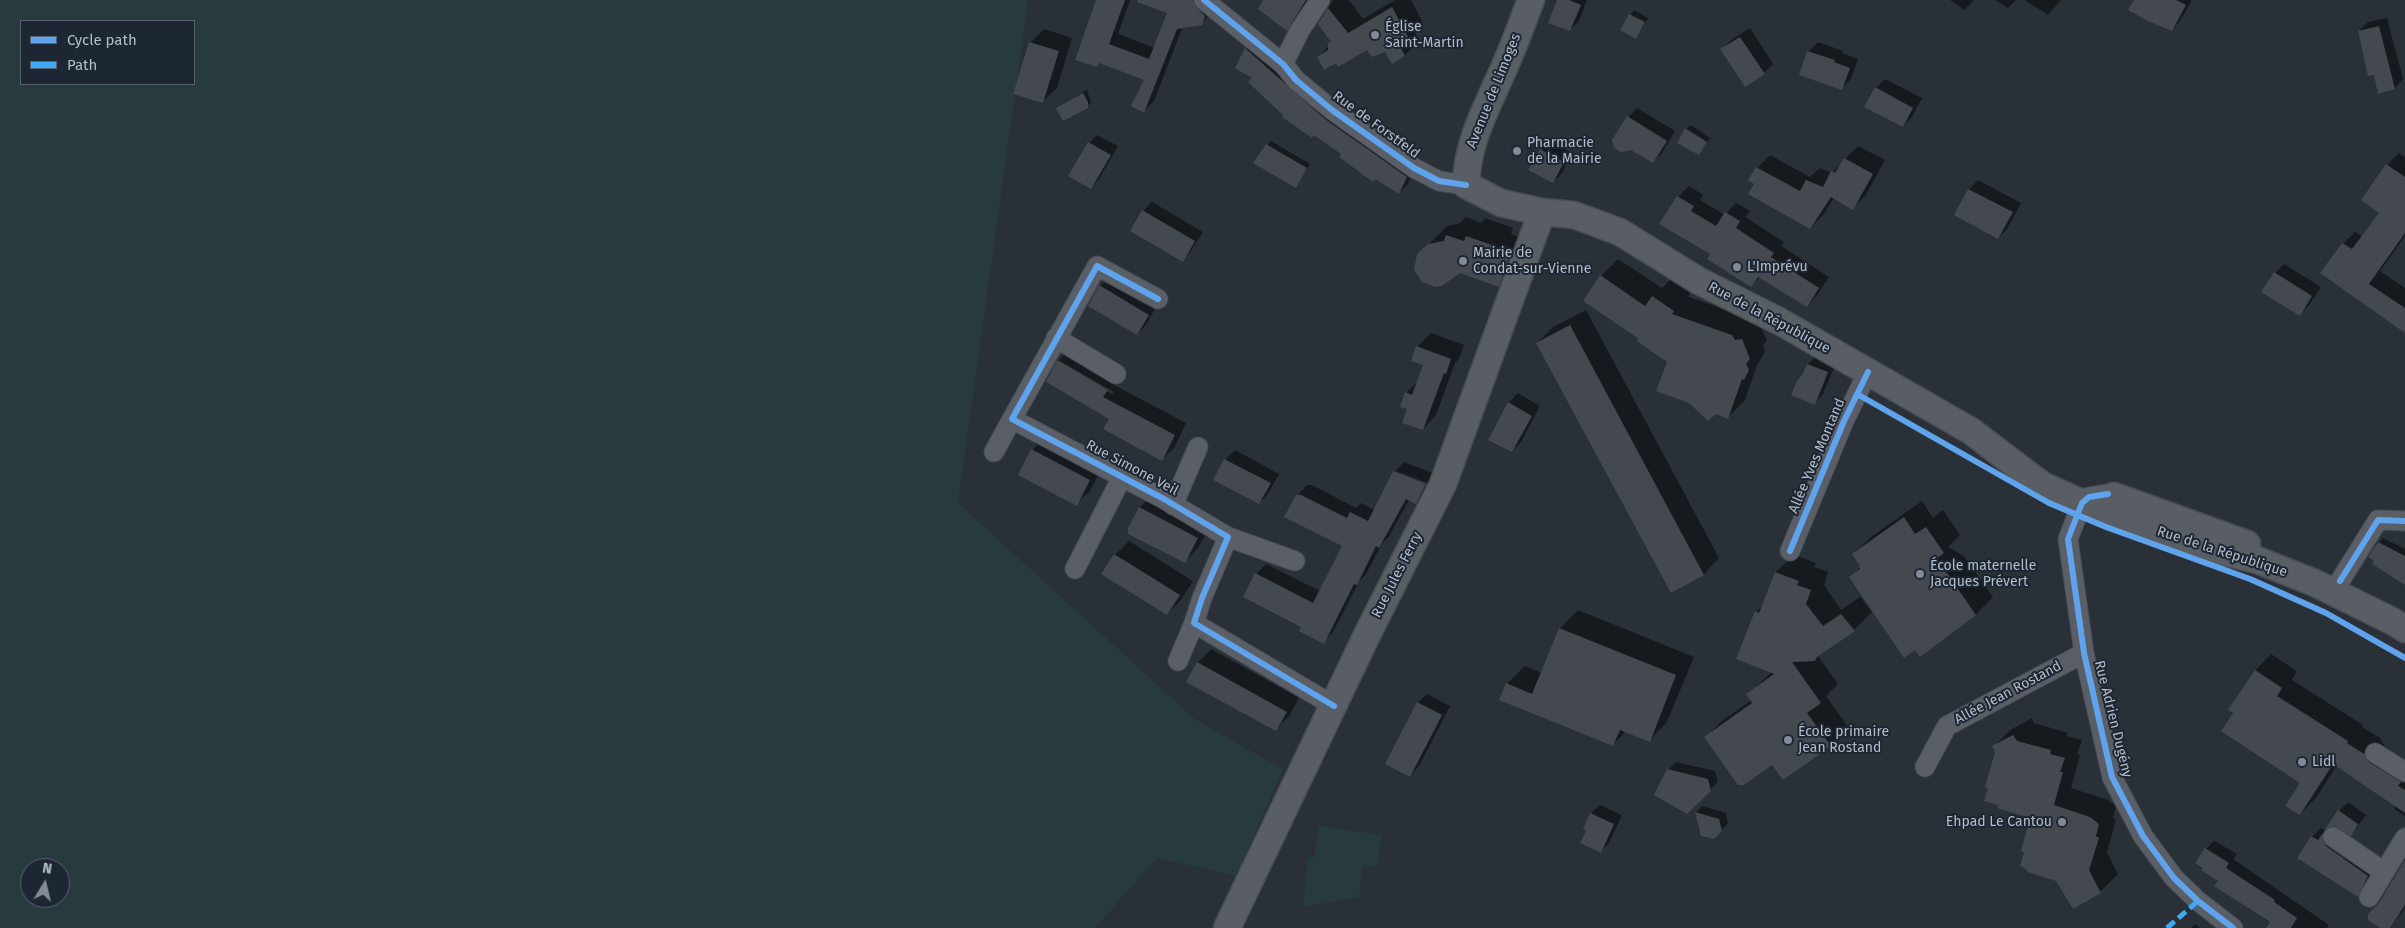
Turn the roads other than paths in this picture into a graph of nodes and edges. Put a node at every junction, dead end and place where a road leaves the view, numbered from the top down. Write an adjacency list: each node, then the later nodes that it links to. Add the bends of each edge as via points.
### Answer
1 (1204, 0): 4 (street, Rue de Forstfeld)
2 (1320, 0): 4 (street)
3 (1531, 0): 5 (main road, Avenue de Limoges, via 1471,145 1466,164)
4 (1283, 64): 5 (street, Rue de Forstfeld, via 1296,80 1332,110 1414,168 1439,181)
5 (1466, 184): 6 (main road, Rue de la République, via 1501,202)
6 (1542, 212): 9 (main road, Rue de la République, via 1574,215 1620,232 1698,281 1779,321); 30 (main road, Rue Jules Ferry, via 1443,484)
7 (1158, 299): 8 (street, via 1097,266)
8 (1056, 338): 10 (street); 11 (street)
9 (1868, 372): 12 (main road, Rue de la République); 21 (street, Allée Yves Montand)
10 (1116, 374)
11 (1012, 418): 14 (street); 15 (street, Rue Simone Veil)
12 (1990, 443): 16 (main road, Rue de la République); 17 (main road, Rue de la République, via 2042,485)
13 (1198, 447): 18 (street)
14 (994, 452)
15 (1122, 478): 18 (street, Rue Simone Veil); 23 (street)
16 (2108, 494): 17 (street); 24 (main road, Rue de la République)
17 (2082, 503): 24 (main road, Rue de la République, via 2197,546); 28 (street, Rue Adrien Dugény, via 2068,539)
18 (1173, 505): 20 (street, Rue Simone Veil)
19 (2405, 520): 24 (street, via 2378,520)
20 (1228, 537): 22 (street, Rue Simone Veil); 26 (street)
21 (1790, 551)
22 (1295, 562)
23 (1076, 569)
24 (2326, 578): 25 (main road, Rue de la République, via 2377,598); 27 (main road, Rue de la République)
25 (2405, 616)
26 (1194, 623): 29 (street); 30 (street)
27 (2405, 629)
28 (2084, 653): 32 (street, Allée Jean Rostand, via 1947,726); 39 (street, Rue Adrien Dugény, via 2112,777 2134,820 2174,878)
29 (1178, 662)
30 (1334, 706): 38 (main road, Rue Jules Ferry)
31 (2375, 753): 33 (street)
32 (1925, 767)
33 (2405, 772)
34 (2333, 837): 36 (street)
35 (2405, 838): 36 (street)
36 (2384, 872): 37 (street)
37 (2369, 897)
38 (1227, 928)
39 (2233, 928)

